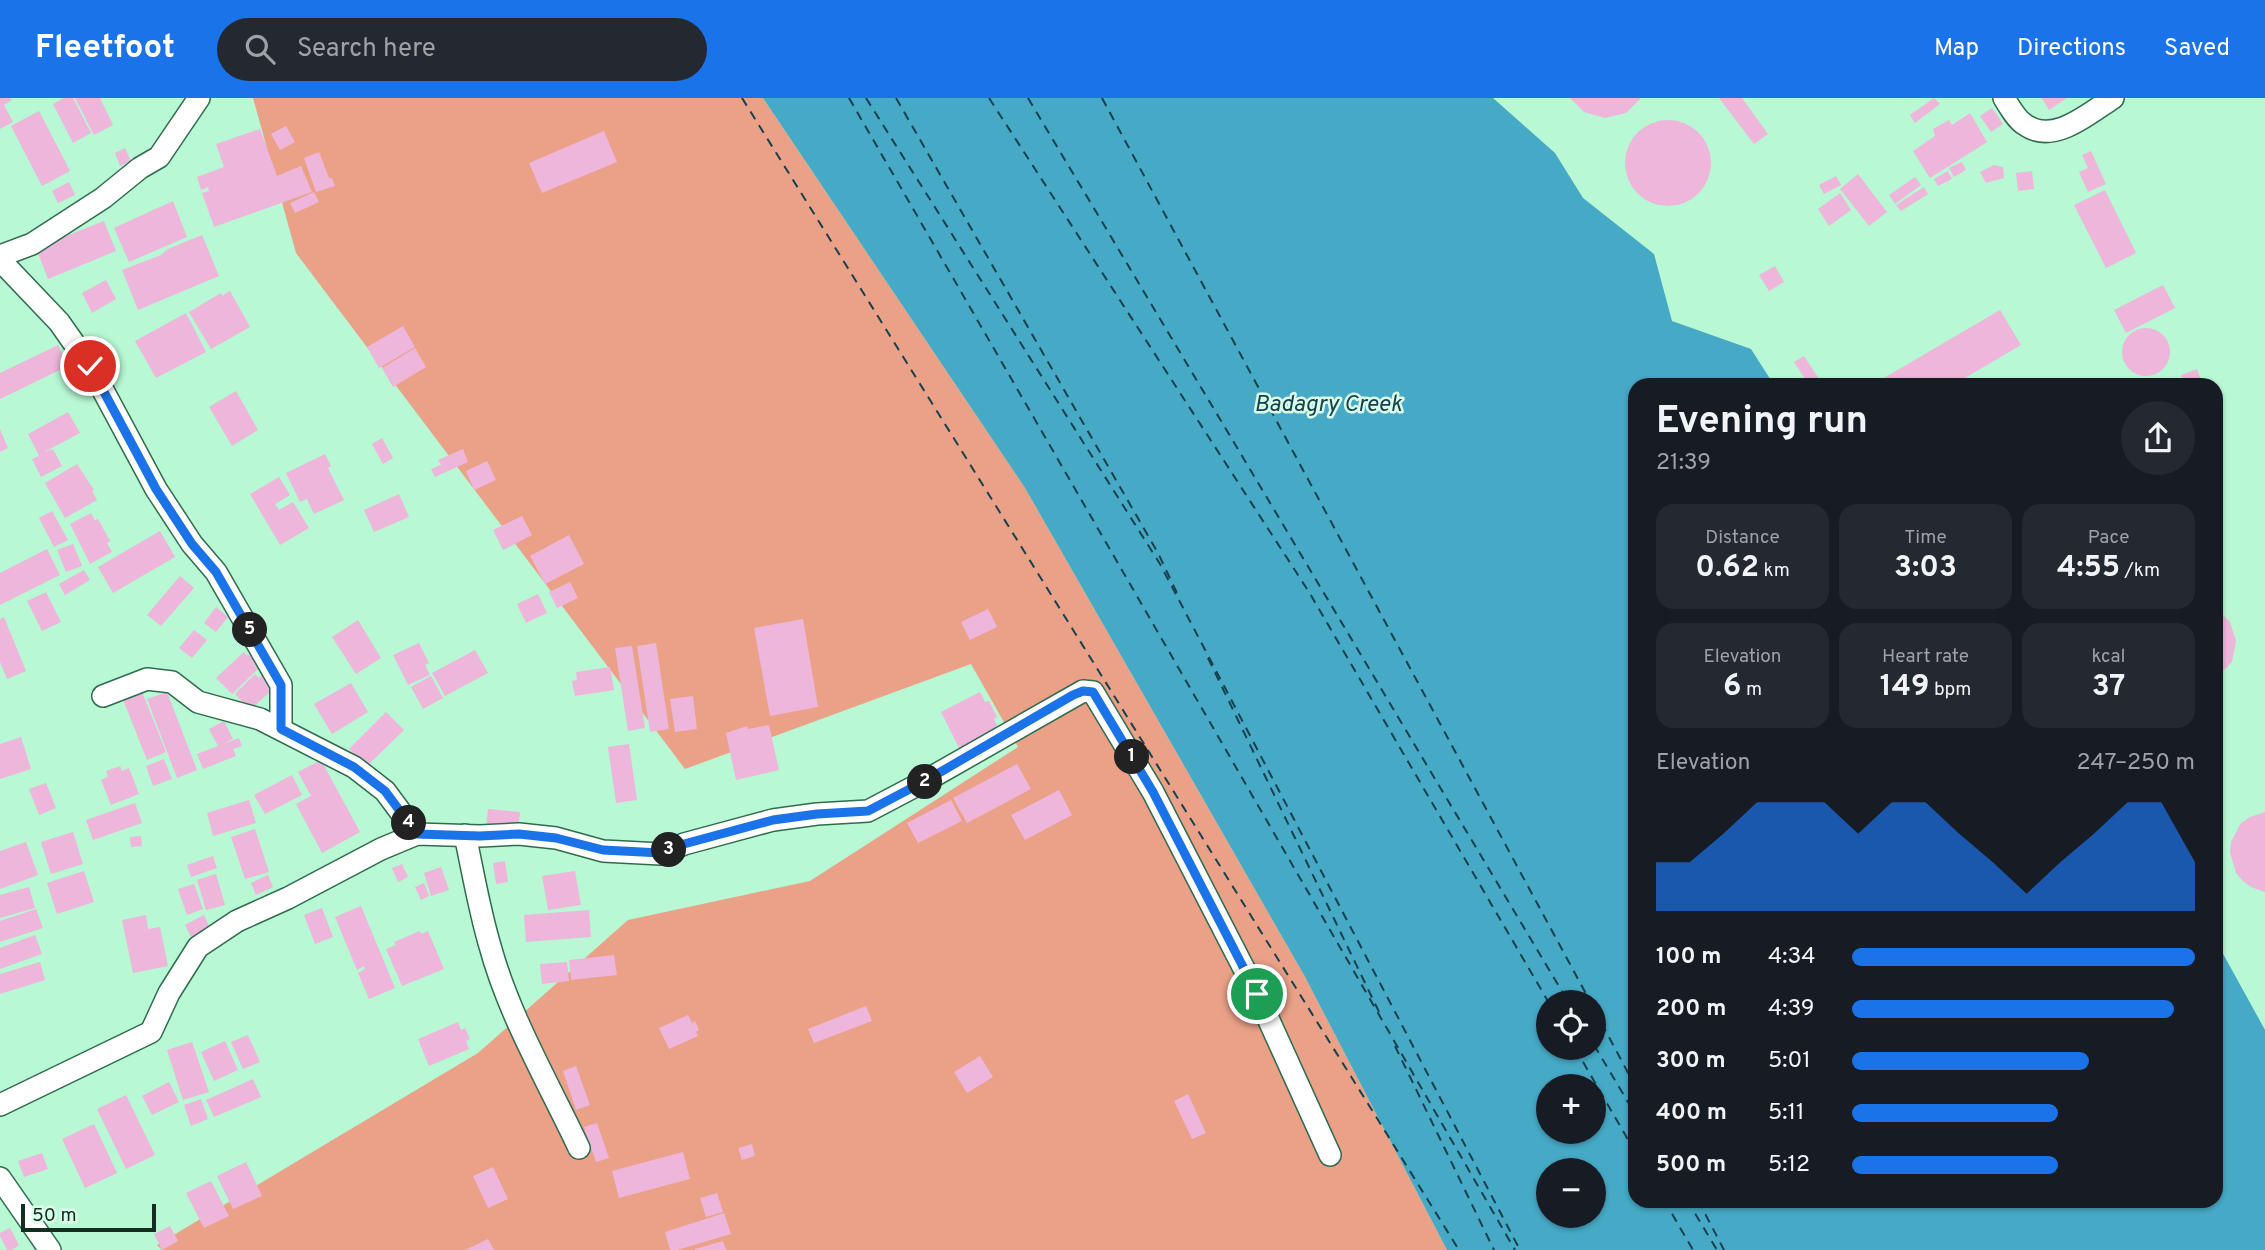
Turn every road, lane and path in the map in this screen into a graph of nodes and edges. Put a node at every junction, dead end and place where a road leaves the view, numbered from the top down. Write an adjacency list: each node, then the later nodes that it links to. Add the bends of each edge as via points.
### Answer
1 (199, 98): 4 (street, via 159,157 32,244)
2 (2004, 98): 3 (street, via 2023,124 2051,131)
3 (2113, 98)
4 (0, 258): 6 (street, via 52,314 82,355 156,489 216,572 281,685)
5 (103, 696): 6 (street, via 147,679 172,681 198,702)
6 (281, 729): 7 (street, via 354,767 385,791)
7 (417, 834): 8 (street); 9 (street, via 237,921 198,947 151,1032)
8 (465, 835): 10 (street, via 501,978); 11 (street, via 519,834 603,850 661,853 773,820 868,811 1073,695 1093,692 1153,792 1245,970)
9 (0, 1105)
10 (579, 1148)
11 (1330, 1155)
12 (0, 1178): 13 (street)
13 (50, 1250)

